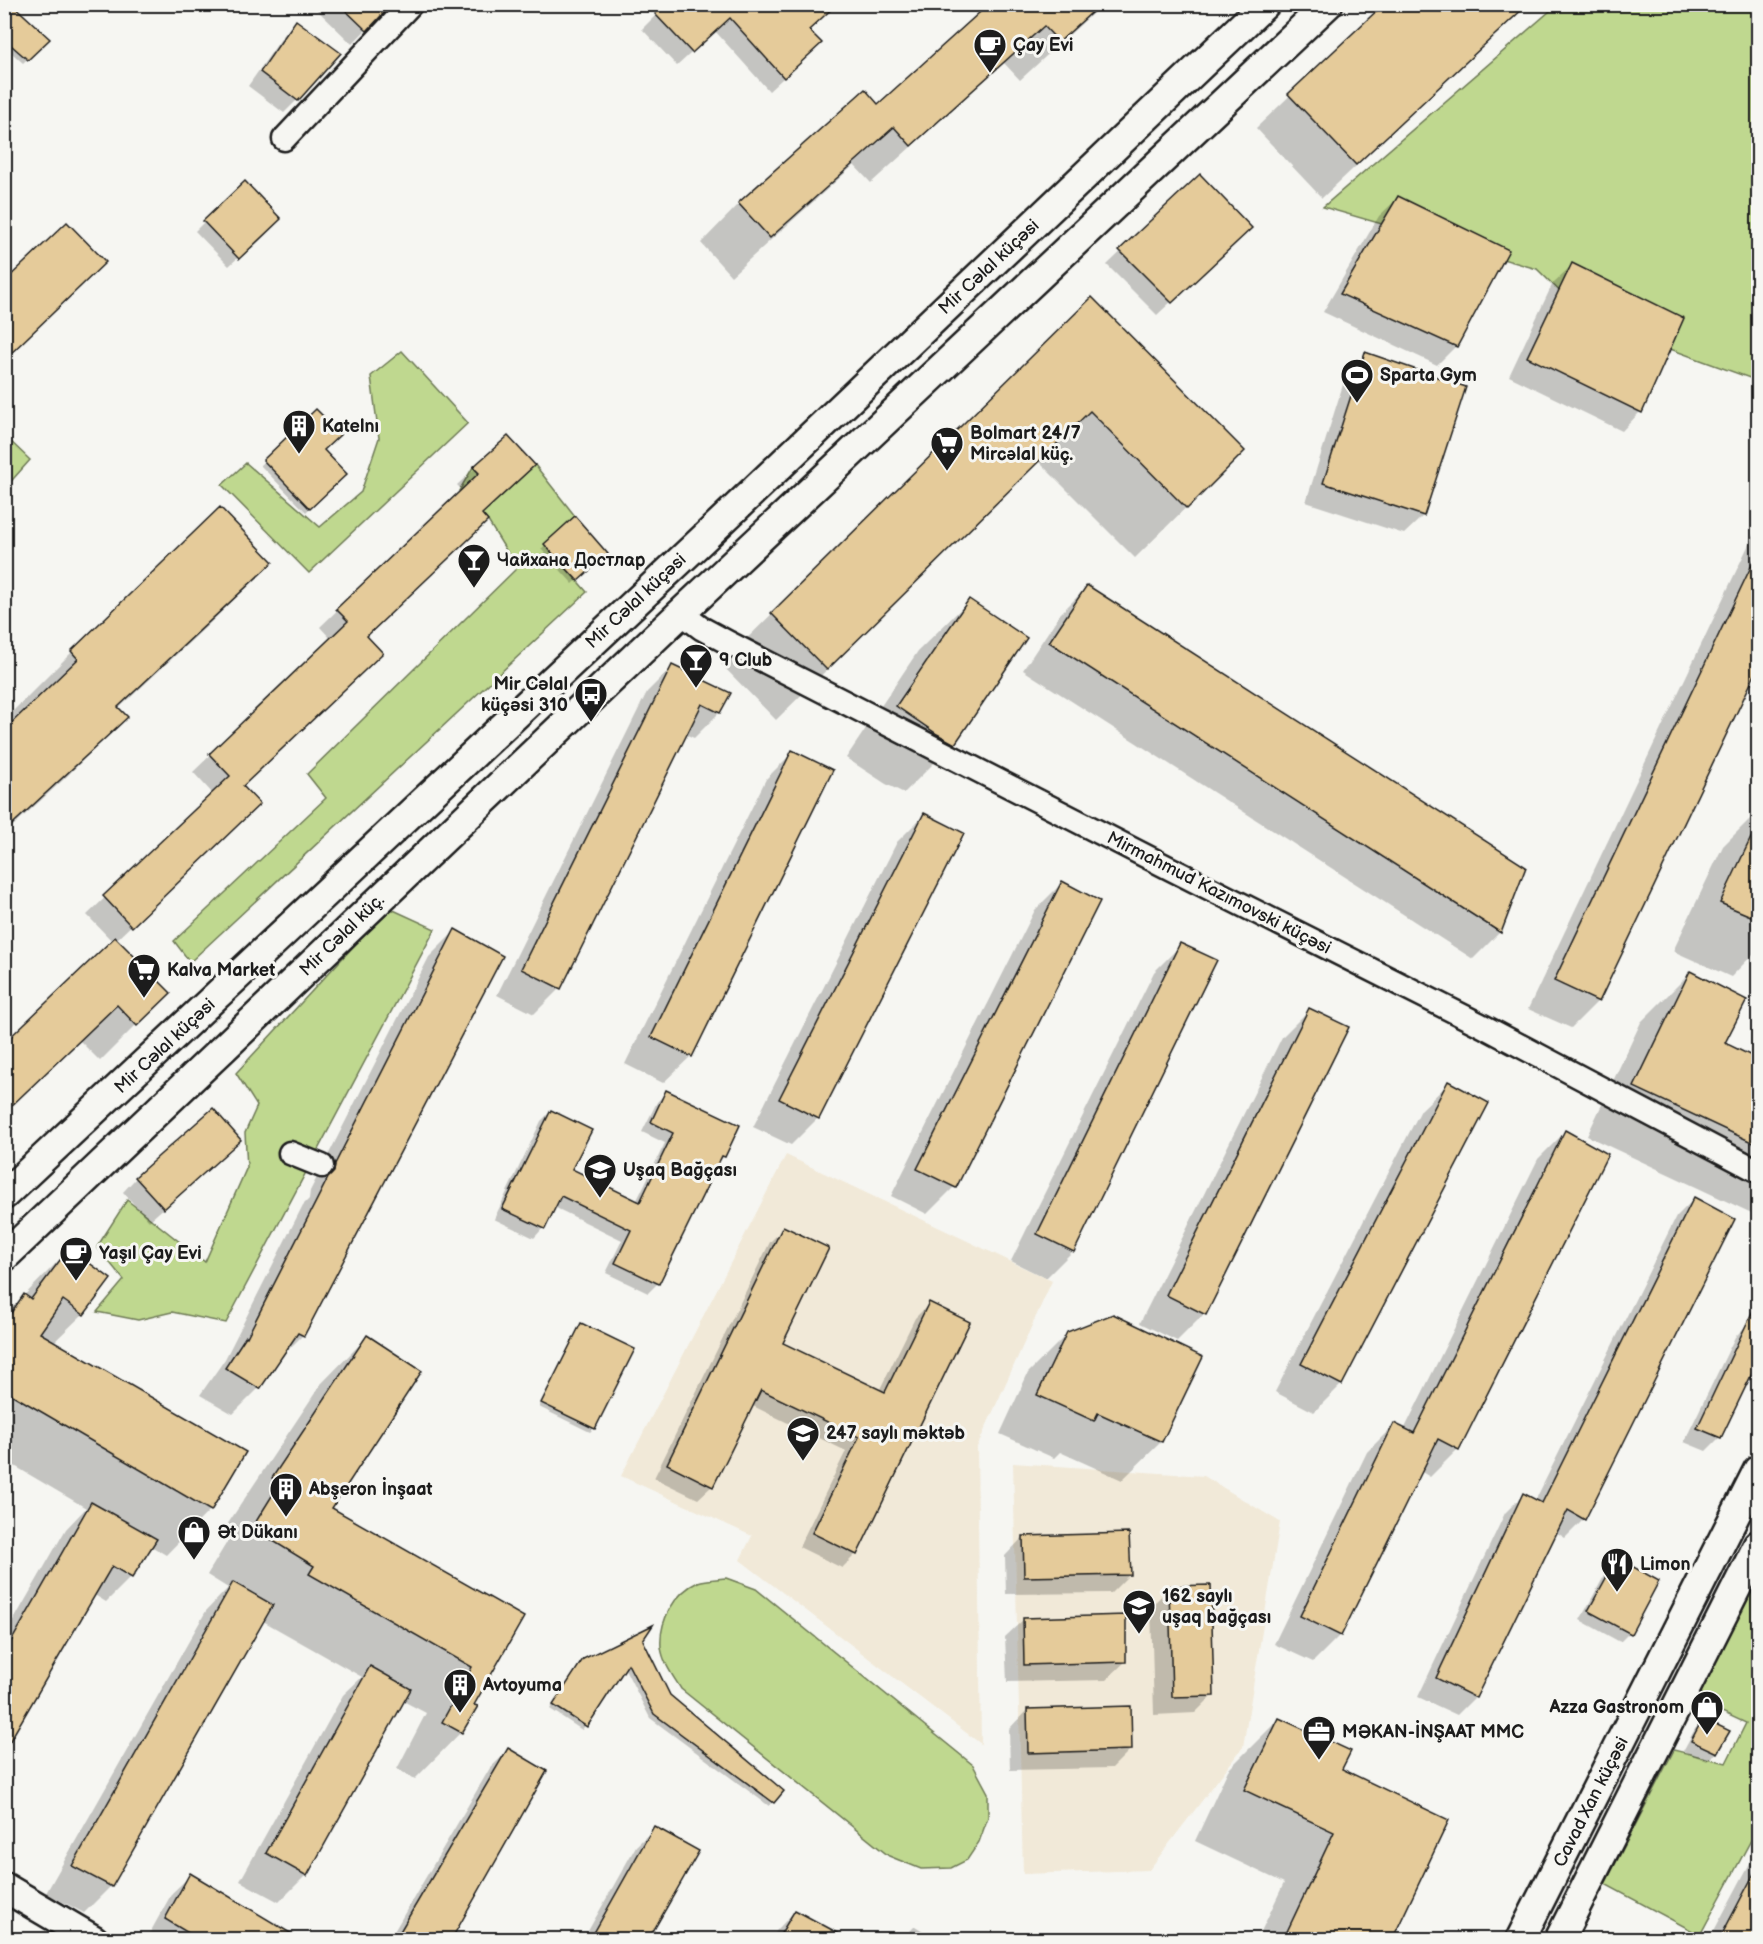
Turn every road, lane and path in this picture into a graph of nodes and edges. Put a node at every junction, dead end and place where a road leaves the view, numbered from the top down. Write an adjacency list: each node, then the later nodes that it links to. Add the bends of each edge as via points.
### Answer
1 (411, 4): 4 (street)
2 (1265, 4): 5 (street, Mir Cəlal küçəsi)
3 (1328, 4): 6 (street)
4 (284, 139)
5 (654, 585): 6 (street); 10 (street, Mir Cəlal küçəsi)
6 (681, 613): 9 (street, Mirmahmud Kazımovski küçəsi, via 727,642); 11 (street, Mir Cəlal küç.)
7 (290, 1153): 8 (street)
8 (322, 1166)
9 (1758, 1170)
10 (4, 1195)
11 (4, 1257)
12 (1758, 1470): 16 (street, Cavad Xan küçəsi)
13 (1758, 1545): 17 (street, Cavad Xan küçəsi)
14 (4, 1887): 15 (street)
15 (94, 1940)
16 (1520, 1940)
17 (1558, 1940)

